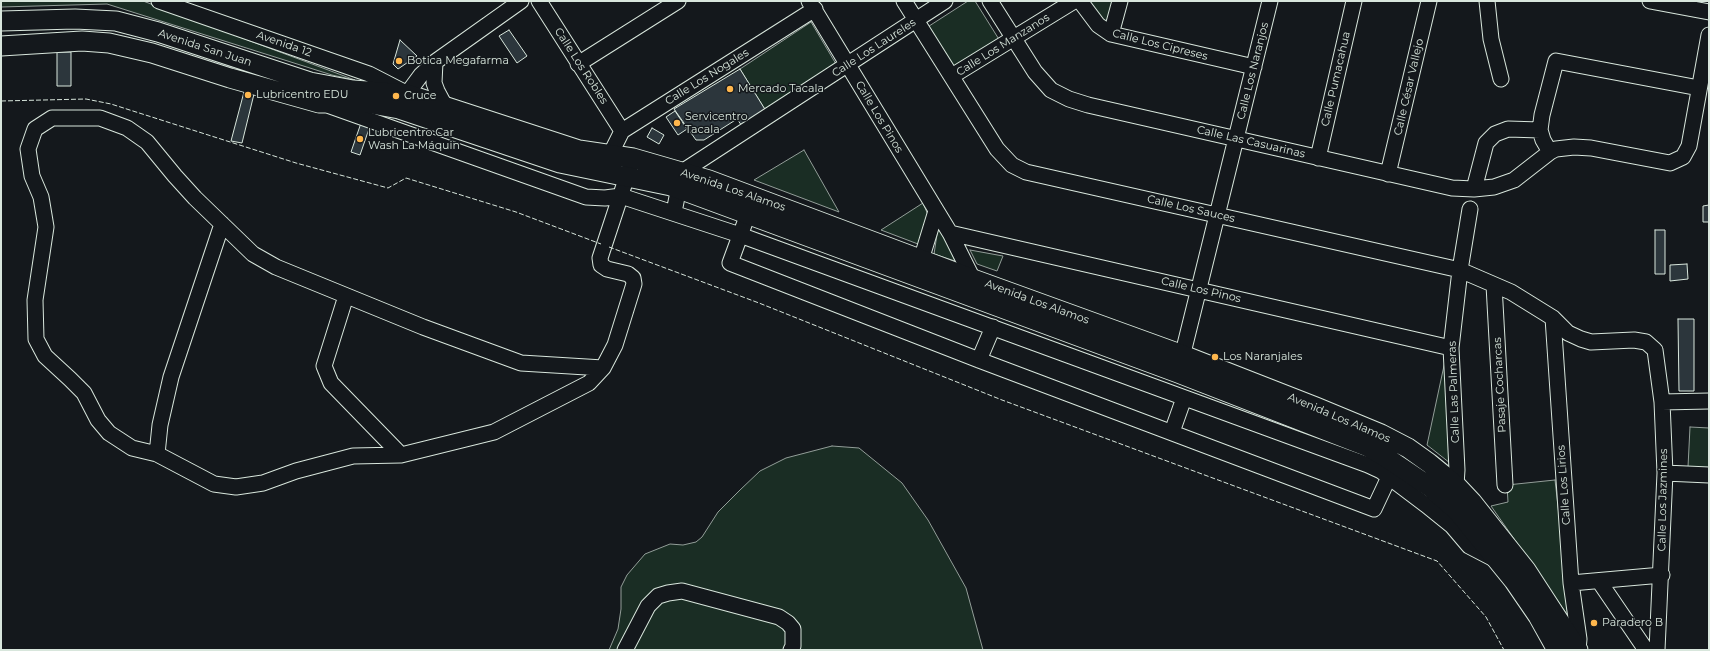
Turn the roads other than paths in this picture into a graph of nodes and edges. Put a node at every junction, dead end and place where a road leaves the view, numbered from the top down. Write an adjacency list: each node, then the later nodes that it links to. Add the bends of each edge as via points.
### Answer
1 (159, 1): 31 (street, Avenida 12, via 369,74)
2 (521, 1): 24 (street)
3 (539, 1): 25 (street, Calle Los Robles)
4 (678, 1): 25 (street)
5 (904, 1): 19 (street, Calle Los Sauces)
6 (945, 1): 19 (street, Calle Los Laureles)
7 (990, 1): 22 (street, Calle Las Casuarinas)
8 (1074, 1): 22 (street, Calle Los Manzanos)
9 (1080, 1): 20 (street, Calle Los Cipreses, via 1098,25)
10 (1120, 1): 20 (street)
11 (1270, 1): 27 (street, Calle Los Naranjos)
12 (1354, 1): 41 (street, Calle Pumacahua)
13 (1429, 1): 42 (street, Calle César Vallejo)
14 (1486, 1): 29 (street, via 1491,39)
15 (1652, 1): 17 (street)
16 (812, 5): 26 (street, Calle Los Pinos); 36 (street, Calle Los Nogales)
17 (1709, 12)
18 (1, 21): 31 (main road, Avenida San Juan, via 116,21 158,32 310,82)
19 (916, 21): 26 (street, Calle Los Laureles); 28 (street, Calle Los Sauces)
20 (1111, 34): 27 (street, Calle Los Cipreses)
21 (1709, 35): 30 (street)
22 (1014, 38): 28 (street, Calle Los Manzanos); 37 (street, Calle Las Casuarinas, via 1043,81 1052,90 1069,99)
23 (1, 46): 32 (main road, Avenida San Juan, via 82,41 108,43 152,52 230,78)
24 (435, 62): 31 (street); 33 (street, via 434,83)
25 (578, 64): 36 (street, Calle Los Robles)
26 (847, 65): 44 (street, Calle Los Laureles); 48 (street, Calle Los Pinos)
27 (1254, 67): 37 (street, Calle Los Naranjos)
28 (952, 76): 51 (street, Calle Los Sauces, via 997,149 1012,166 1037,175)
29 (1501, 79)
30 (1699, 88): 35 (street, via 1556,61); 38 (street, via 1689,146 1683,158 1670,163 1574,147)
31 (403, 101): 32 (main road, Avenida San Juan); 33 (main road, Avenida Los Alamos); 34 (street); 43 (main road, Avenida Los Alamos, via 560,163)
32 (319, 102): 34 (street)
33 (445, 106): 39 (main road, Avenida Los Alamos, via 579,150)
34 (391, 127): 46 (street, via 586,197)
35 (1540, 130): 38 (street); 45 (street, via 1508,129 1495,134 1486,143)
36 (622, 131): 39 (street)
37 (1236, 139): 41 (street, Calle Las Casuarinas); 51 (street, Calle Los Naranjos)
38 (1550, 152): 45 (street, Calle Las Casuarinas, via 1514,180 1494,187)
39 (610, 155): 40 (main road, Avenida Los Alamos)
40 (633, 158): 43 (street); 44 (main road, Avenida Los Alamos)
41 (1318, 158): 42 (street, Calle Las Casuarinas)
42 (1388, 174): 45 (street, Calle Las Casuarinas, via 1452,188)
43 (627, 176): 44 (main road, Avenida Los Alamos); 46 (street)
44 (680, 180): 49 (street); 50 (main road, Avenida Los Alamos); 55 (main road, Avenida Los Alamos, via 756,197)
45 (1474, 189)
46 (621, 196): 49 (street); 68 (street, via 600,258 601,265 628,274 633,278 634,284 615,345)
47 (1470, 209): 56 (street, Calle Las Palmeras)
48 (936, 211): 53 (street, Calle Los Pinos); 55 (street)
49 (674, 212): 54 (street)
50 (748, 214): 54 (street); 61 (main road, Avenida Los Alamos)
51 (1218, 214): 56 (street, Calle Los Sauces); 59 (street, Calle Los Naranjos)
52 (222, 224): 60 (street, via 258,258 276,268); 73 (street, via 171,377 160,425); 73 (street, via 174,176 147,142 127,128 100,118 52,118 35,129 28,149 32,176 41,197 46,227 35,300 36,339 45,356 84,393 98,420 109,433 132,448)
53 (950, 233): 57 (street, Calle Los Pinos); 59 (street, Calle Los Pinos)
54 (740, 235): 63 (street); 66 (street, via 730,263)
55 (921, 260): 57 (main road, Avenida Los Alamos)
56 (1460, 270): 58 (street, Calle Los Sauces); 64 (street, Calle Las Palmeras)
57 (973, 279): 61 (main road, Avenida Los Alamos)
58 (1494, 285): 62 (street, Calle Los Sauces, via 1511,292); 79 (street, Pasaje Cocharcas)
59 (1199, 289): 64 (street, Calle Los Pinos); 67 (street, Calle Los Naranjos)
60 (346, 296): 68 (street, via 521,363); 74 (street, via 324,366 331,383)
61 (993, 296): 63 (street); 67 (main road, Avenida Los Alamos)
62 (1553, 318): 65 (street, Calle Los Sauces, via 1568,333 1591,342 1634,340 1646,342); 84 (street, Calle Los Lirios)
63 (988, 326): 66 (street); 69 (street)
64 (1451, 348): 78 (street, Calle Las Palmeras)
65 (1655, 350): 71 (street, Calle Los Jazmines)
66 (979, 360): 72 (street)
67 (1180, 364): 78 (main road, Avenida Los Alamos, via 1316,407 1381,434 1429,463); 80 (main road, Avenida Los Alamos, via 1368,447 1424,482)
68 (603, 368): 74 (street, via 589,383 494,432)
69 (1184, 398): 72 (street); 77 (street, via 1368,465)
70 (1709, 401): 71 (street)
71 (1662, 402): 75 (street, Calle Los Jazmines)
72 (1172, 432): 77 (street, via 1374,509)
73 (157, 454): 74 (street, via 214,484 236,487 263,483 296,471 354,456)
74 (401, 455)
75 (1665, 473): 76 (street); 82 (street, Calle Los Jazmines)
76 (1709, 475)
77 (1389, 477): 81 (street, via 1452,526 1469,546)
78 (1456, 485): 80 (street); 88 (main road, Avenida Los Alamos, via 1526,570)
79 (1505, 485)
80 (1444, 500): 81 (main road, Avenida Los Alamos, via 1458,512)
81 (1498, 561): 87 (main road, Avenida Los Alamos, via 1538,616)
82 (1662, 575): 83 (street); 90 (street, Calle Los Jazmines)
83 (1599, 581): 84 (street); 89 (street)
84 (1571, 583): 88 (street, Calle Los Lirios, via 1580,639)
85 (625, 650): 86 (street, via 648,606 658,596 682,591 779,617 793,629)
86 (791, 650)
87 (1557, 650)
88 (1578, 650)
89 (1646, 650)
90 (1658, 650)

